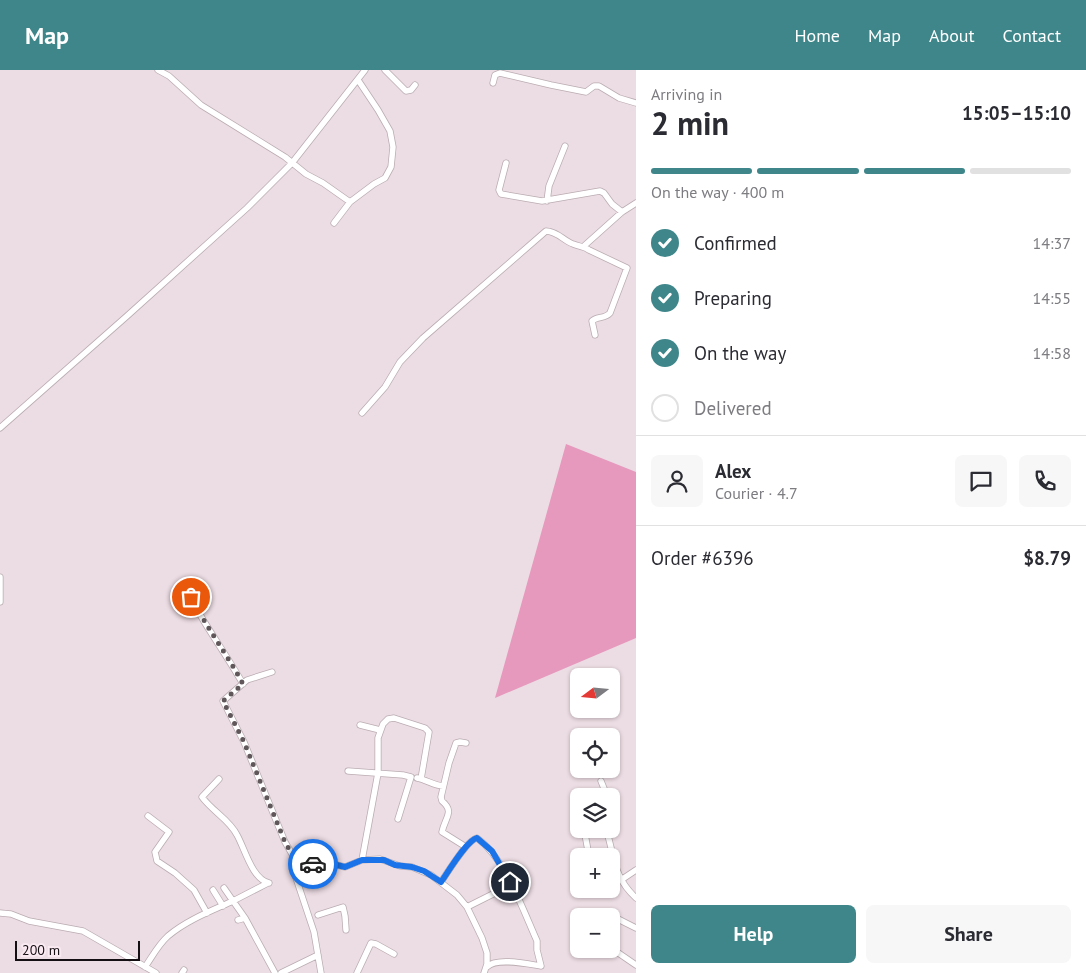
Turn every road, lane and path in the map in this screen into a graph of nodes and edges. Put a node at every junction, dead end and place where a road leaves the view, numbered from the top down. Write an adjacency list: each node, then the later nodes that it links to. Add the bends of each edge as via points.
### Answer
1 (158, 70): 9 (street, via 202,105)
2 (366, 70): 4 (street)
3 (385, 70): 6 (street, via 406,91)
4 (358, 80): 9 (street); 12 (street, via 386,122 393,147 388,174)
5 (493, 83): 7 (street, via 495,75 500,73 586,92 599,86 619,98)
6 (415, 85)
7 (636, 103)
8 (565, 146): 11 (street, via 546,193)
9 (292, 163): 12 (street); 19 (street, via 170,278)
10 (506, 163): 11 (street, via 499,192)
11 (547, 201): 14 (street, via 602,192)
12 (350, 202): 15 (street)
13 (636, 203): 14 (street)
14 (622, 212): 16 (street)
15 (334, 223)
16 (584, 246): 17 (street, via 627,270 610,313 592,321); 18 (street, via 545,231 423,338 400,362 385,387)
17 (595, 335)
18 (362, 413)
19 (0, 428)
20 (0, 577): 22 (street)
21 (184, 589): 24 (street)
22 (0, 602)
23 (272, 672): 24 (street)
24 (243, 684): 41 (street, via 223,701 244,742 285,842)
25 (360, 725): 26 (street)
26 (380, 730): 29 (street); 32 (street, via 391,718 427,730 429,734)
27 (466, 743): 34 (street, via 456,743)
28 (348, 771): 29 (street)
29 (378, 773): 30 (street); 40 (street)
30 (411, 777): 32 (street); 37 (street)
31 (219, 778): 49 (street, via 202,797 236,832 259,877 269,883)
32 (420, 779): 34 (street)
33 (601, 781): 35 (street)
34 (443, 786): 39 (street, via 442,801 449,810 442,832)
35 (604, 788)
36 (148, 816): 53 (street, via 169,832 155,852 157,861 194,890)
37 (398, 819)
38 (609, 838): 43 (street)
39 (466, 847): 44 (street); 63 (street, via 477,838 492,851 537,941 541,966 499,962 489,964)
40 (362, 860): 41 (street, via 345,867 325,862); 44 (street, via 384,860 412,867)
41 (300, 868): 60 (street, via 296,878)
42 (636, 870): 43 (street)
43 (621, 880): 48 (street)
44 (441, 882): 51 (street)
45 (224, 888): 49 (street)
46 (213, 890): 50 (street)
47 (497, 892): 51 (street)
48 (636, 898)
49 (233, 901): 50 (street); 65 (street)
50 (224, 906): 53 (street)
51 (467, 907): 63 (street, via 485,946)
52 (0, 913): 62 (street, via 83,932)
53 (208, 913): 62 (street, via 187,922 167,937)
54 (318, 915): 57 (street, via 343,907)
55 (620, 920): 56 (street)
56 (636, 928)
57 (346, 930)
58 (394, 954): 68 (street, via 371,943)
59 (620, 954): 61 (street)
60 (318, 955): 66 (street); 67 (street)
61 (636, 966): 69 (street)
62 (145, 967): 64 (street)
63 (486, 970)
64 (156, 973)
65 (275, 973)
66 (281, 973)
67 (321, 973)
68 (357, 973)
69 (633, 973)

